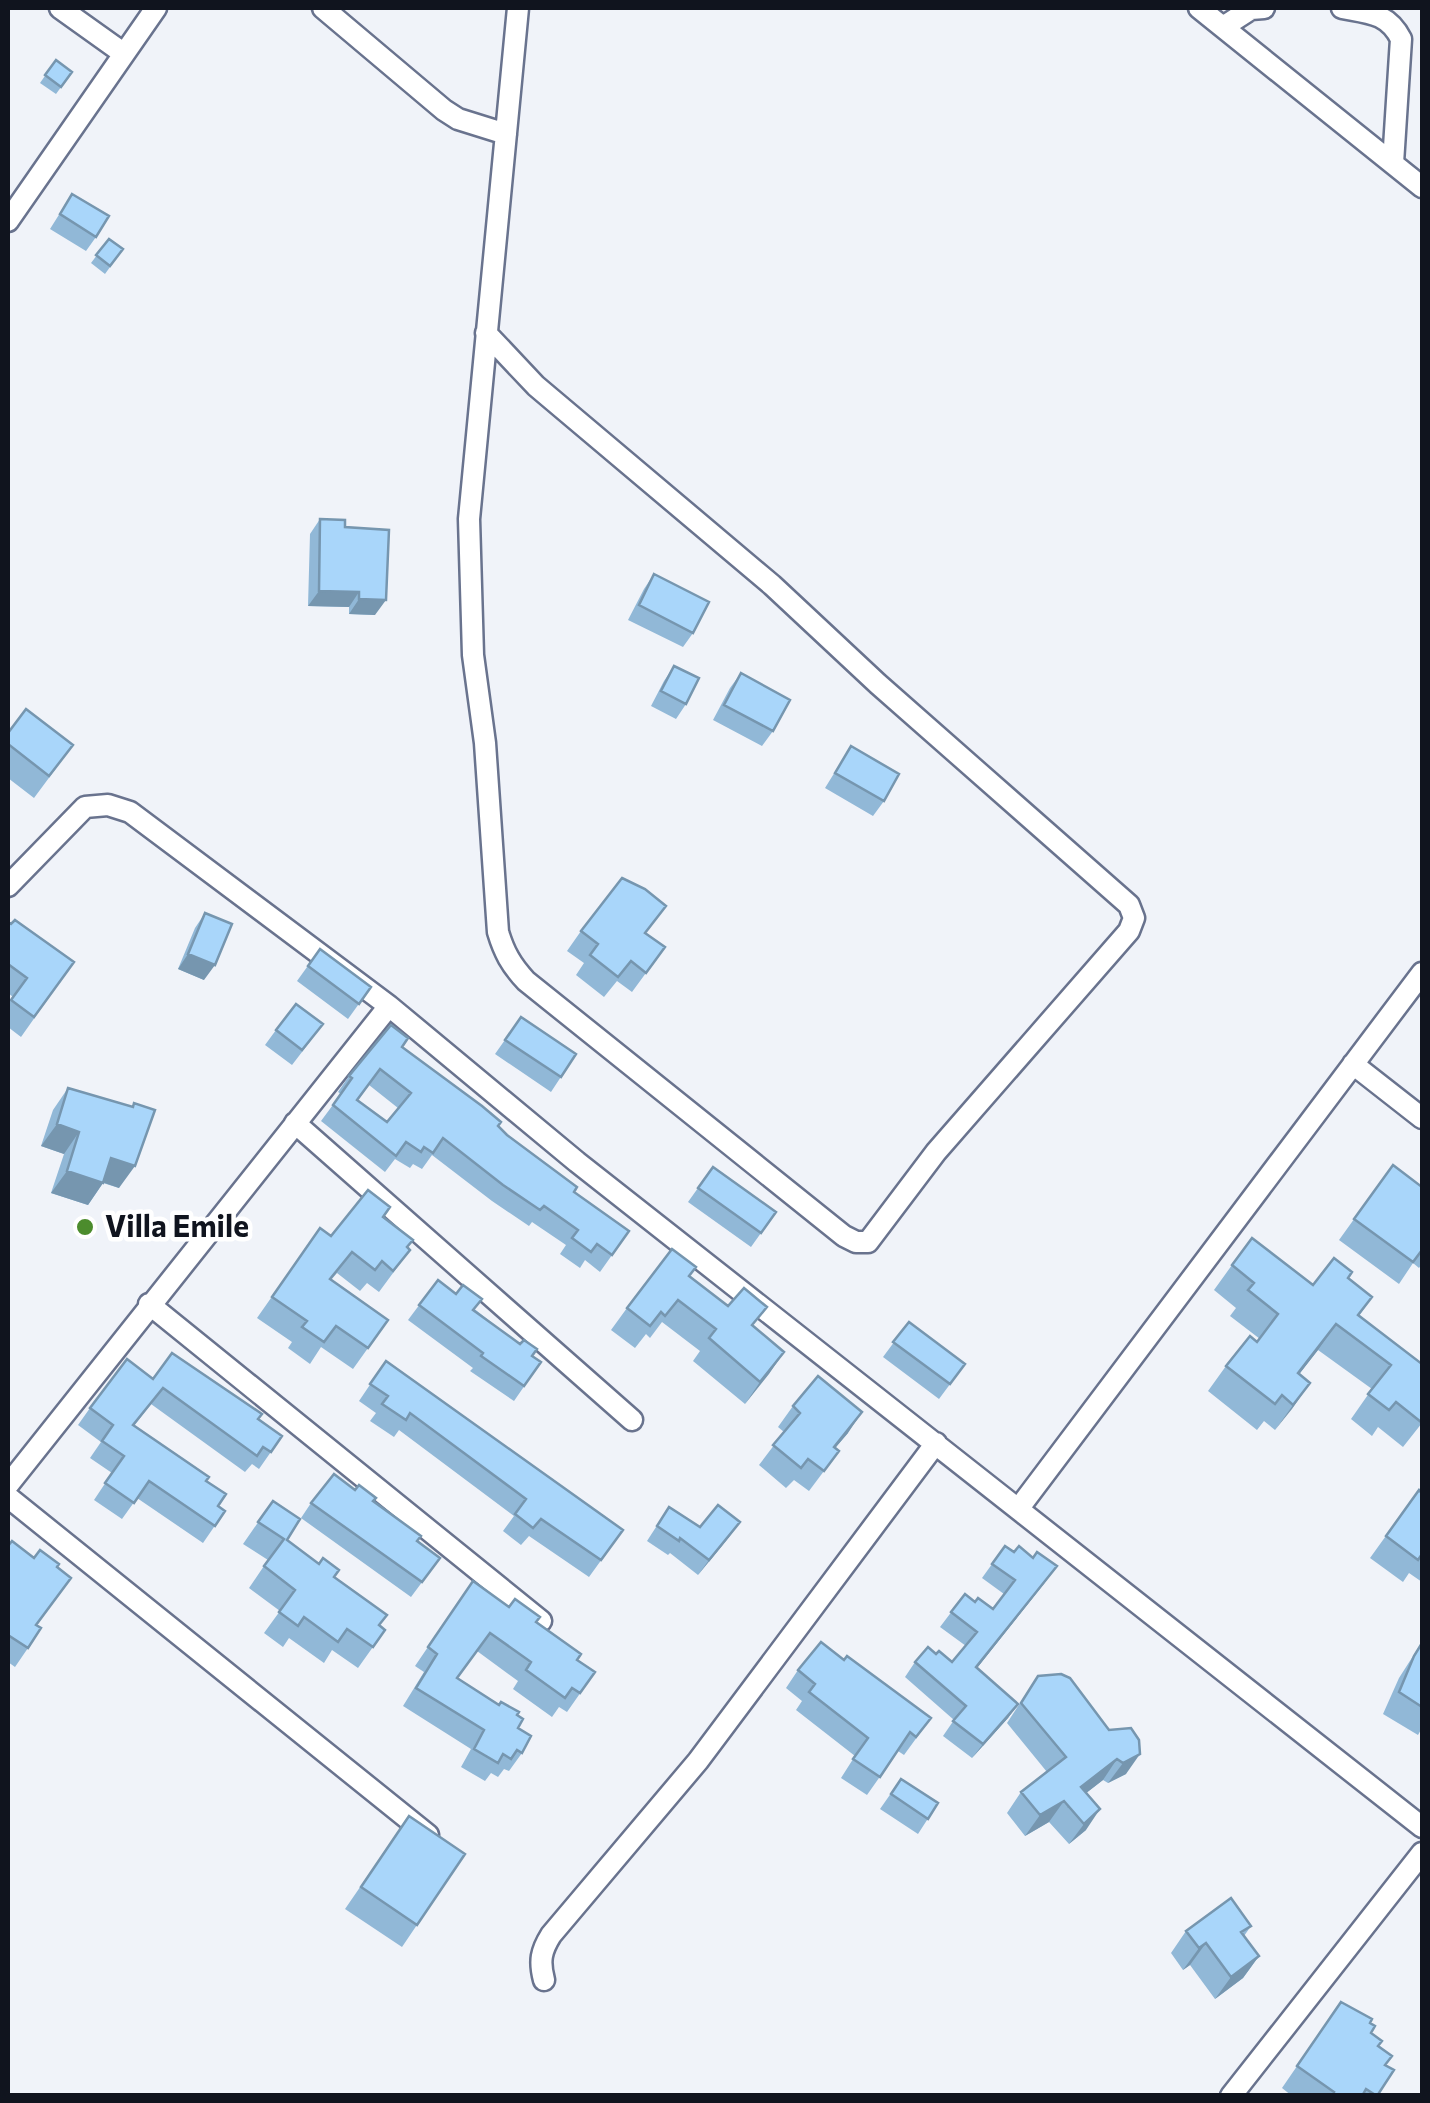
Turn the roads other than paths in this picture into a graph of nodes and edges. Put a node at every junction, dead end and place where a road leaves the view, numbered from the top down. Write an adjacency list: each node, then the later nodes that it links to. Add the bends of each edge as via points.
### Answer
1 (60, 8): 9 (street)
2 (156, 8): 9 (street)
3 (323, 8): 10 (street, via 444,110)
4 (518, 8): 10 (street)
5 (1200, 8): 8 (street)
6 (1264, 8): 8 (street)
7 (1342, 8): 11 (street, via 1393,23 1401,39)
8 (1223, 26): 11 (street)
9 (123, 54): 13 (street)
10 (506, 134): 14 (street)
11 (1393, 163): 12 (street)
12 (1422, 187)
13 (8, 221)
14 (486, 333): 14 (street, via 536,386 772,585 1128,905 1134,918 1129,932 936,1152 868,1242 844,1236 526,980 503,950 473,654 469,519)
15 (8, 886): 17 (street, via 85,807 108,805 130,812)
16 (1422, 973): 18 (street)
17 (388, 1006): 20 (street); 23 (street)
18 (1353, 1064): 19 (street); 26 (street)
19 (1422, 1118)
20 (295, 1123): 21 (street); 22 (street)
21 (148, 1304): 24 (street); 27 (street)
22 (632, 1420)
23 (936, 1443): 26 (street); 31 (street, via 698,1761 551,1935 541,1951)
24 (8, 1485)
25 (8, 1496): 29 (street)
26 (1019, 1508): 28 (street)
27 (541, 1620)
28 (1422, 1828)
29 (433, 1839)
30 (1422, 1854): 32 (street)
31 (544, 1980)
32 (1230, 2096)

